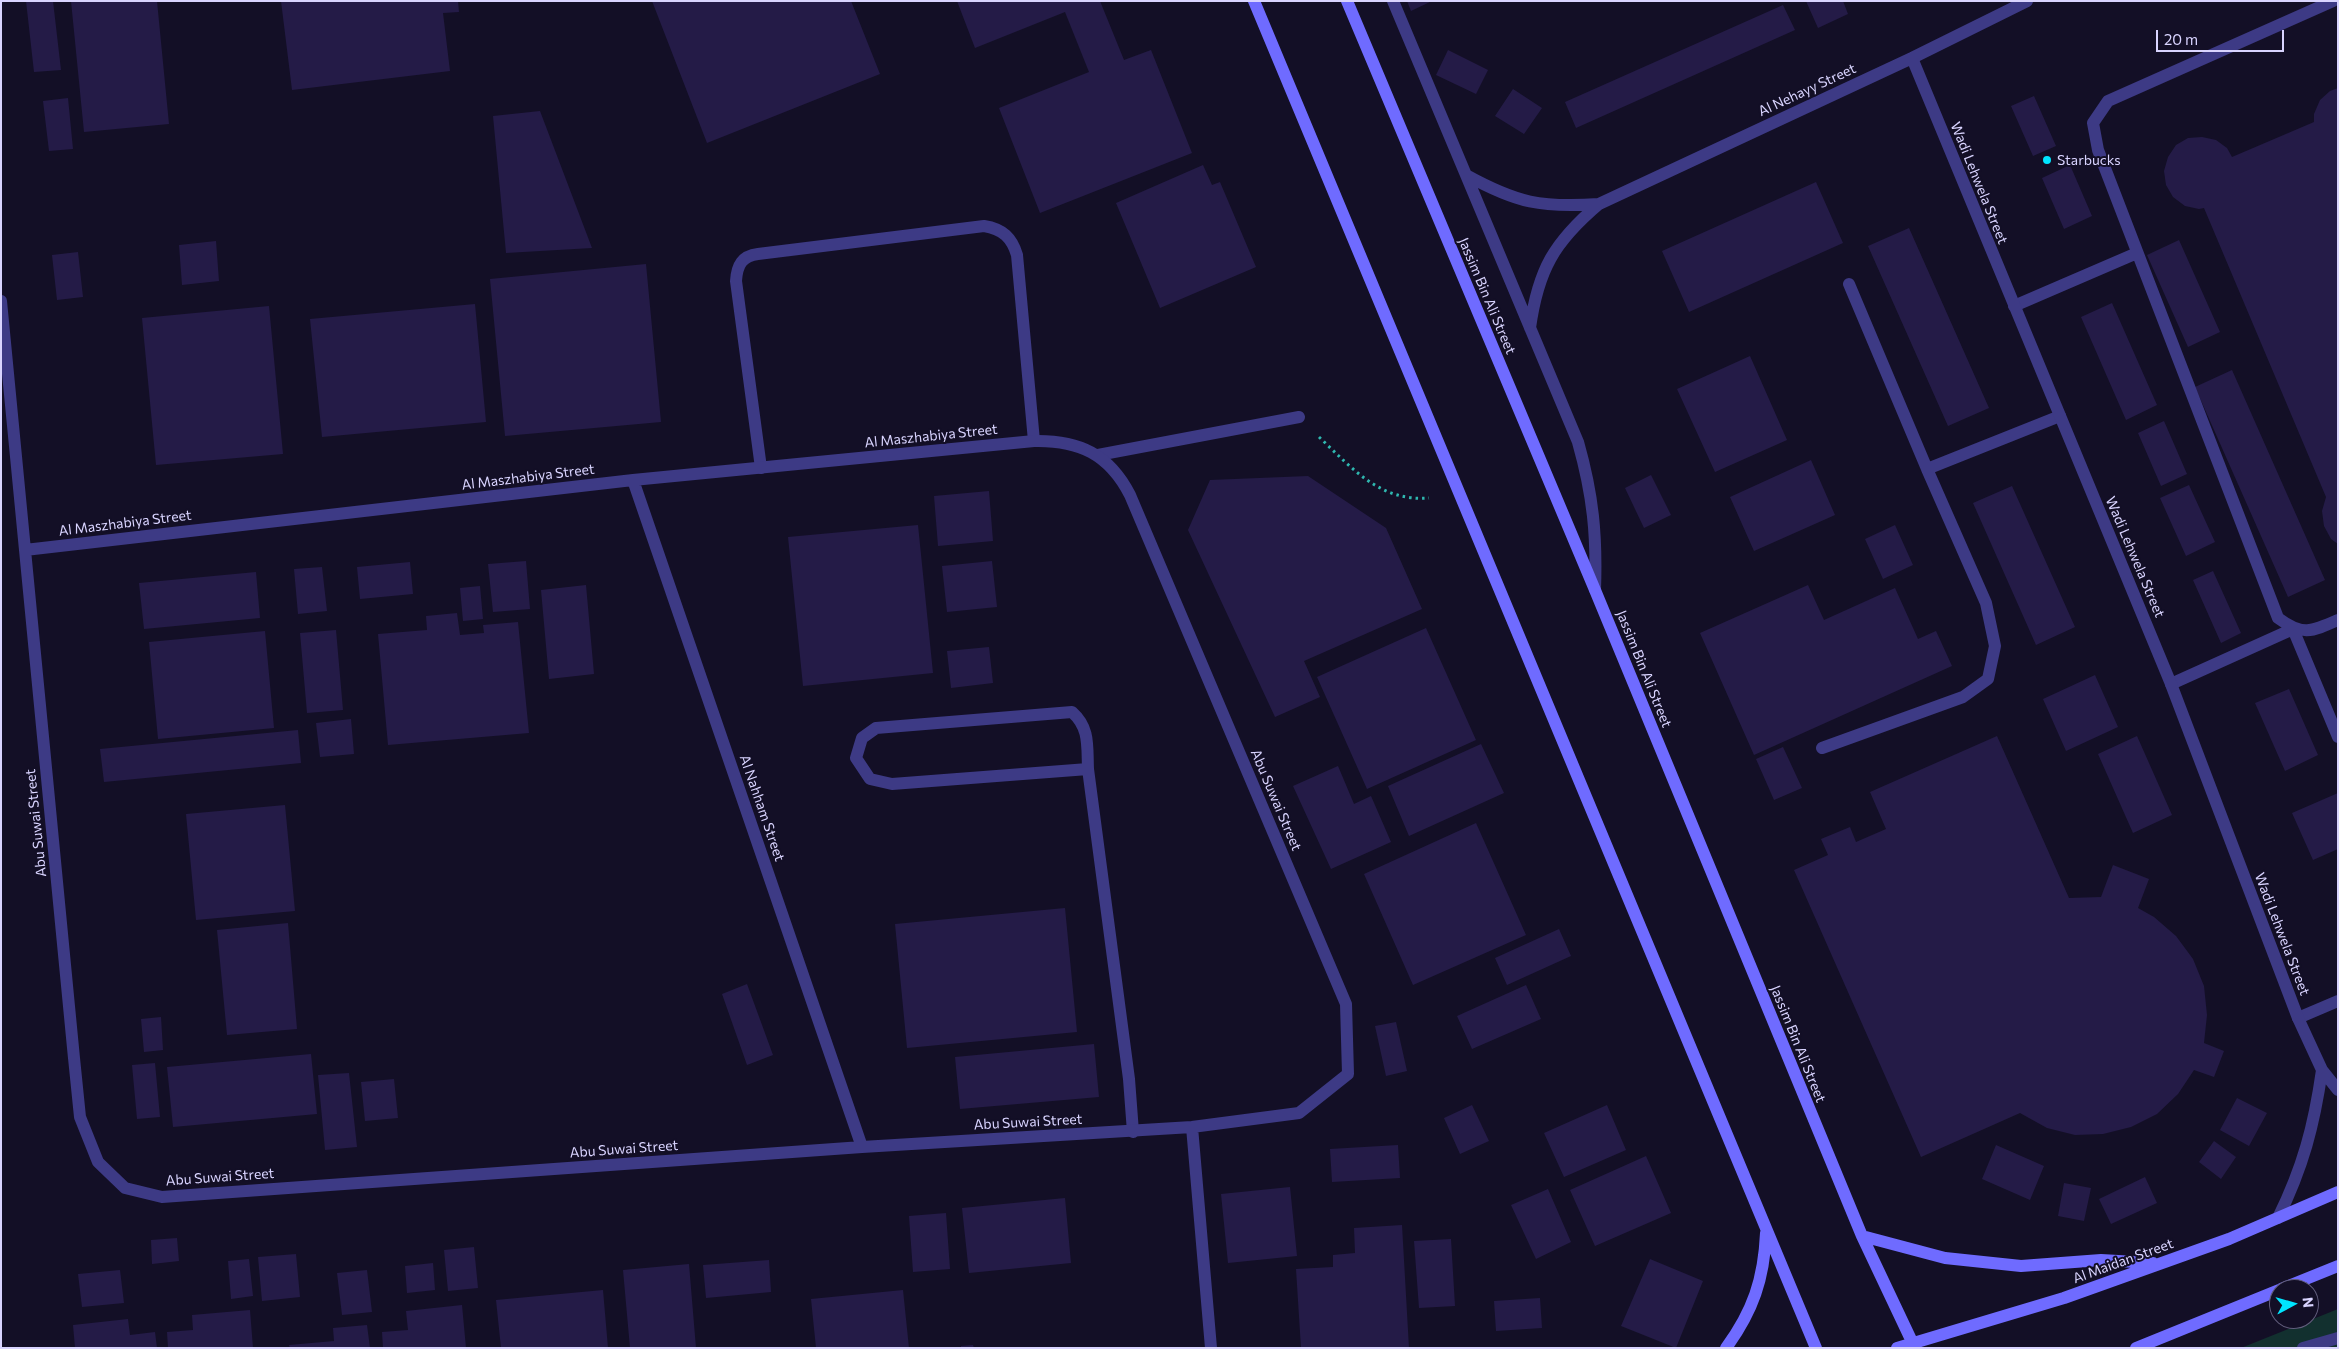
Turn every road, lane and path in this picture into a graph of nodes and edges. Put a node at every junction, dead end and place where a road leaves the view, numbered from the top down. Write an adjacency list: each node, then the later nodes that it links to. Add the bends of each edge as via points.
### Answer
1 (1254, 1): 22 (street)
2 (1347, 1): 24 (street, Jassim Bin Ali Street)
3 (1393, 1): 7 (street)
4 (2027, 1): 6 (street, Al Nehayy Street)
5 (2333, 1): 9 (street, via 2108,101 2093,123 2098,150)
6 (1912, 58): 8 (street, Al Nehayy Street); 12 (street, Wadi Lehwela Street)
7 (1466, 175): 8 (street, Al Nehayy Street, via 1496,192 1530,203); 13 (street)
8 (1599, 204): 13 (street, Al Nehayy Street, via 1570,231 1543,271 1534,299)
9 (2137, 253): 12 (street); 26 (street, via 2278,618)
10 (1849, 284): 20 (street)
11 (1, 301): 14 (street, Abu Suwai Street)
12 (2014, 306): 15 (street, Wadi Lehwela Street)
13 (1530, 328): 24 (street, via 1578,442 1587,476 1597,545)
14 (4, 354): 23 (street, Abu Suwai Street)
15 (2060, 416): 20 (street); 27 (street, Wadi Lehwela Street)
16 (1299, 418): 18 (street); 22 (path, via 1364,480 1398,497 1428,499)
17 (1034, 441): 18 (street, Abu Suwai Street, via 1056,440 1078,445); 19 (street, Al Maszhabiya Street); 19 (street, via 1017,256 1014,244 1006,235 996,228 984,226 748,255 740,262 736,280)
18 (1098, 455): 35 (street, Abu Suwai Street, via 1122,479 1130,494 1346,1004 1348,1074 1300,1113)
19 (761, 468): 21 (street, Al Maszhabiya Street)
20 (1927, 469): 29 (street, via 1986,603 1995,646 1988,679 1963,697)
21 (633, 480): 23 (street, Al Maszhabiya Street); 37 (street, Al Nahham Street)
22 (1457, 488): 40 (street)
23 (25, 550): 37 (street, Abu Suwai Street, via 80,1117 98,1162 125,1188 162,1197)
24 (1595, 590): 41 (street, Jassim Bin Ali Street)
25 (2338, 620): 26 (street, via 2312,632)
26 (2293, 629): 27 (street); 28 (street)
27 (2171, 684): 32 (street, Wadi Lehwela Street)
28 (2338, 737)
29 (1822, 748)
30 (1088, 769): 30 (street, via 1082,721 1072,712 876,728 862,738 856,758 870,779 892,784); 36 (street)
31 (2338, 1001): 32 (street)
32 (2298, 1018): 33 (street, Wadi Lehwela Street)
33 (2322, 1070): 34 (street, Wadi Lehwela Street); 39 (street, via 2308,1147)
34 (2338, 1090)
35 (1192, 1127): 36 (street, Abu Suwai Street); 48 (street)
36 (1133, 1132): 37 (street, Abu Suwai Street)
37 (862, 1147)
38 (2338, 1192): 39 (street, Al Maidan Street)
39 (2278, 1218): 42 (street, Al Maidan Street, via 2230,1239)
40 (1766, 1228): 49 (street, via 1764,1263 1756,1296); 50 (street)
41 (1862, 1236): 42 (street, via 1945,1258 2021,1266 2101,1260); 47 (street, Jassim Bin Ali Street)
42 (2160, 1263): 47 (street, Al Maidan Street)
43 (2338, 1266): 44 (street)
44 (2305, 1279)
45 (2269, 1294): 52 (street)
46 (2338, 1338): 53 (street)
47 (1914, 1346): 51 (street, Al Maidan Street)
48 (1211, 1348)
49 (1726, 1348)
50 (1816, 1348)
51 (1897, 1348)
52 (2136, 1348)
53 (2303, 1348)

